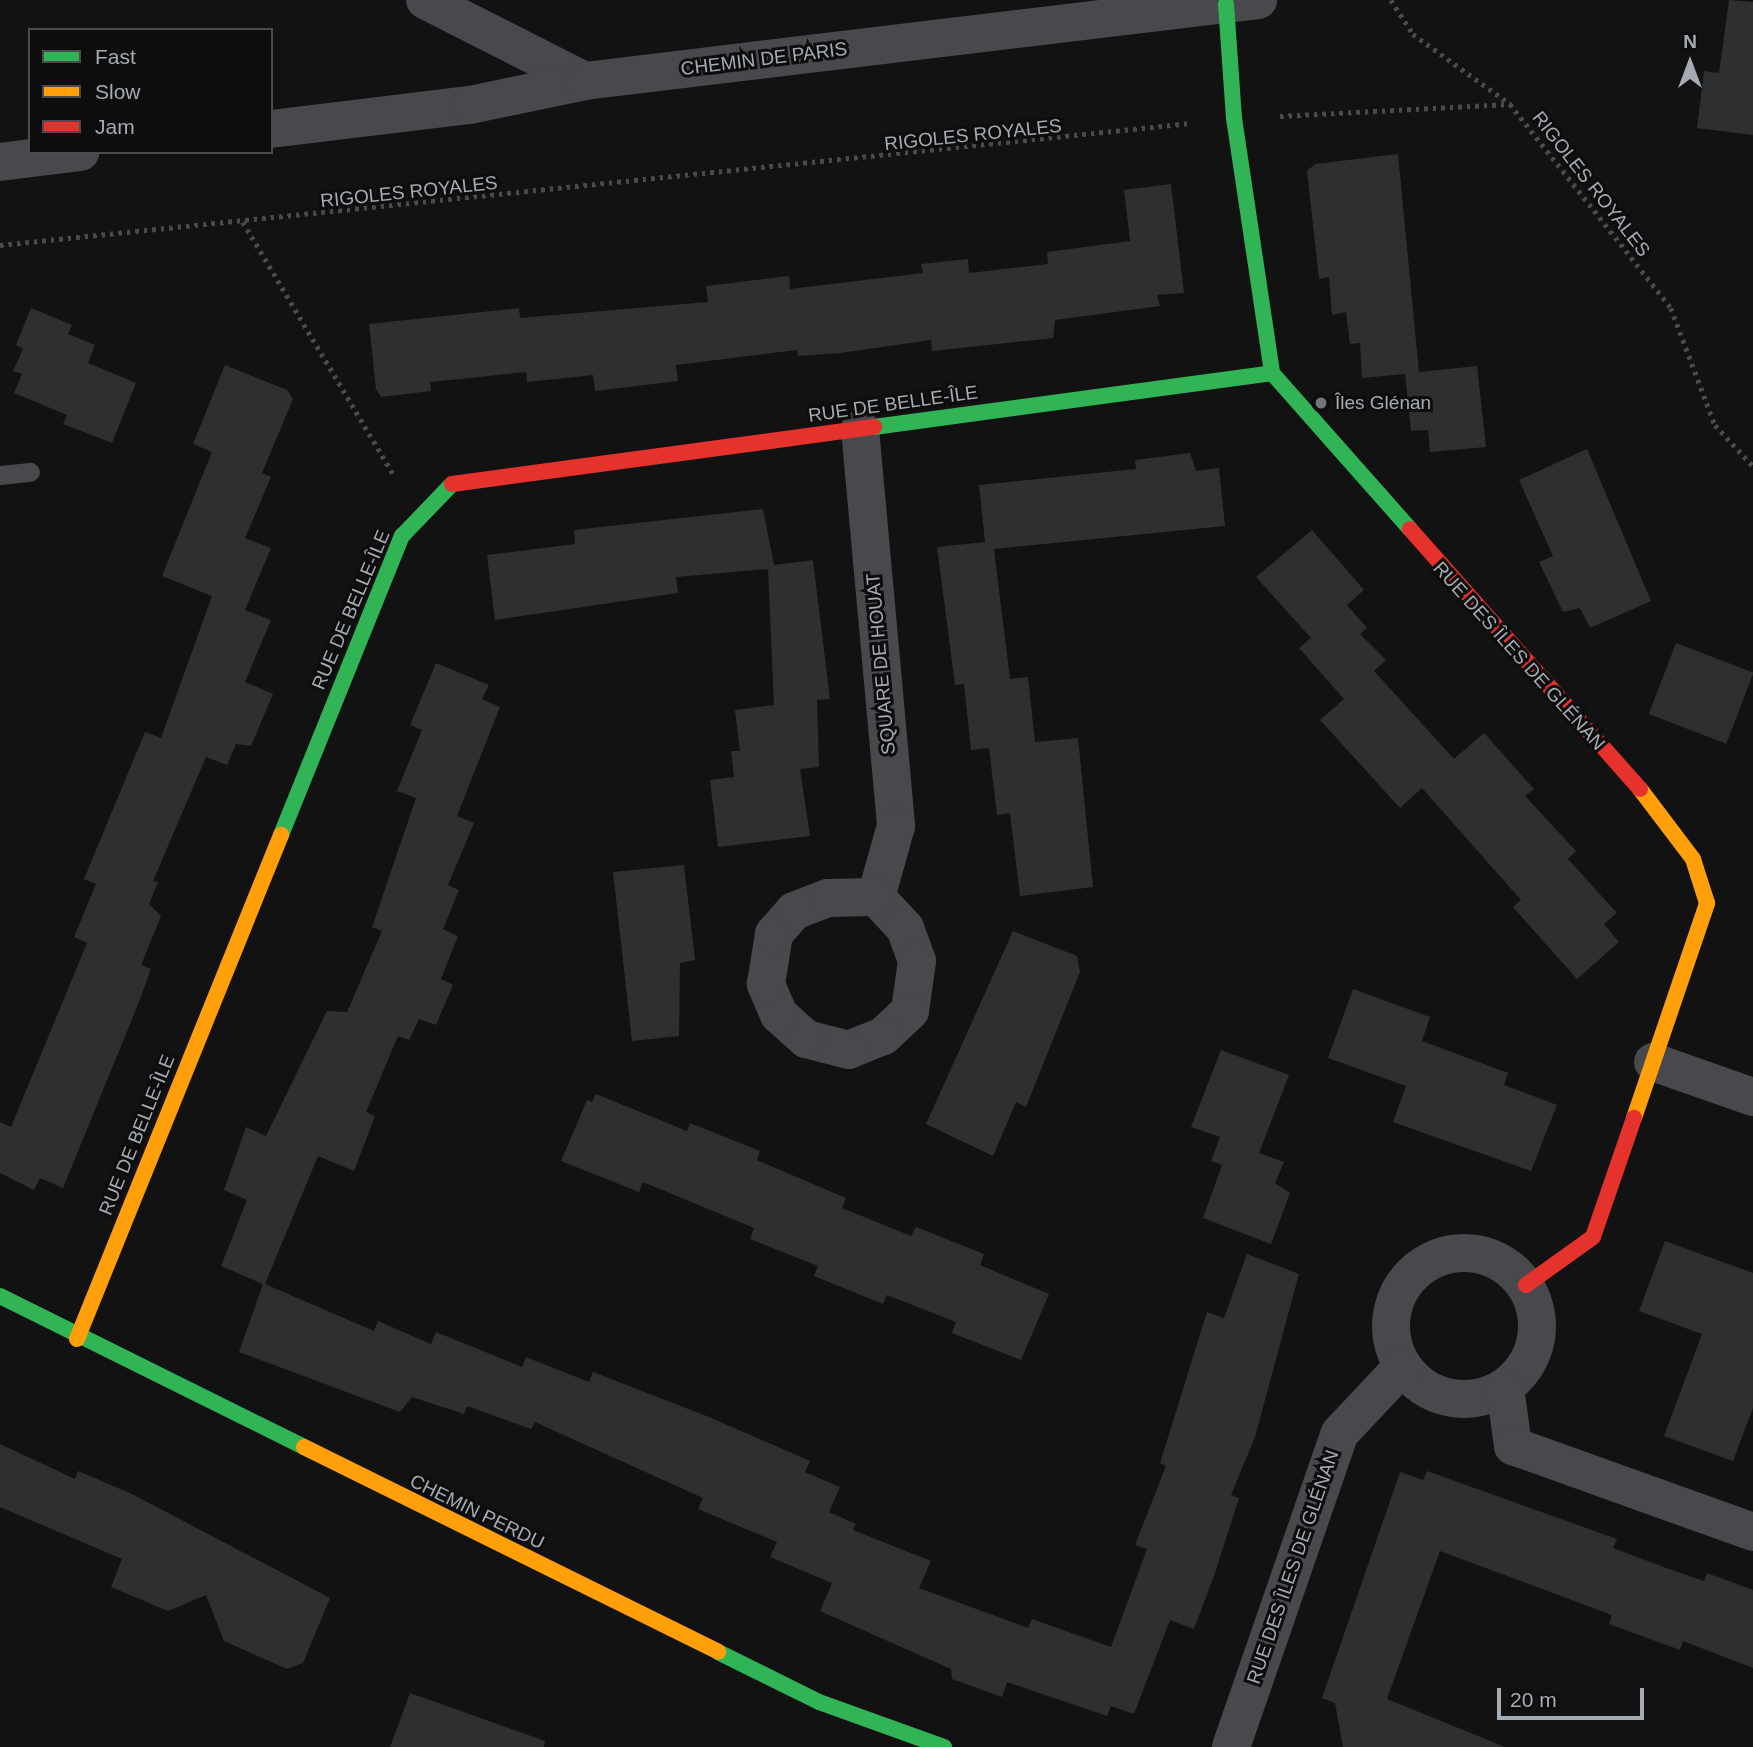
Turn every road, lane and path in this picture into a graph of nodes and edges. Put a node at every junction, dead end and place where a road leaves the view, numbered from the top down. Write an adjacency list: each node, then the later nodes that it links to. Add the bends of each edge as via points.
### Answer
1 (425, 0): 4 (street)
2 (1391, 0): 5 (path, via 1413,34)
3 (1242, 2): 4 (street, CHEMIN DE PARIS); 6 (street)
4 (584, 81): 7 (street, CHEMIN DE PARIS, via 470,105)
5 (1510, 104): 6 (path, RIGOLES ROYALES); 14 (path, RIGOLES ROYALES, via 1671,308 1715,425)
6 (1234, 118): 10 (path, RIGOLES ROYALES); 12 (street)
7 (273, 129)
8 (64, 154): 9 (street)
9 (0, 162)
10 (243, 222): 11 (path, RIGOLES ROYALES); 17 (path)
11 (0, 245)
12 (1272, 373): 13 (street, RUE DE BELLE-ÎLE); 19 (street, RUE DES ÎLES DE GLÉNAN, via 1665,818 1693,859 1707,903)
13 (860, 429): 17 (street, RUE DE BELLE-ÎLE, via 449,484); 18 (street, SQUARE DE HOUAT, via 896,826)
14 (1753, 466)
15 (30, 472): 16 (lane)
16 (0, 475)
17 (419, 517): 23 (street, RUE DE BELLE-ÎLE, via 402,536)
18 (876, 897)
19 (1653, 1062): 20 (street); 21 (street, RUE DES ÎLES DE GLÉNAN, via 1593,1237)
20 (1753, 1097)
21 (1526, 1285): 24 (street, via 1490,1258 1468,1253 1424,1265 1407,1280 1391,1323); 25 (street, via 1536,1307 1534,1352)
22 (0, 1296): 23 (street, CHEMIN PERDU)
23 (77, 1339): 27 (street, CHEMIN PERDU, via 819,1702)
24 (1402, 1367): 25 (street, via 1438,1395 1461,1400); 28 (street, RUE DES ÎLES DE GLÉNAN, via 1340,1433)
25 (1505, 1388): 26 (street, via 1513,1446)
26 (1753, 1532)
27 (944, 1747)
28 (1231, 1747)

